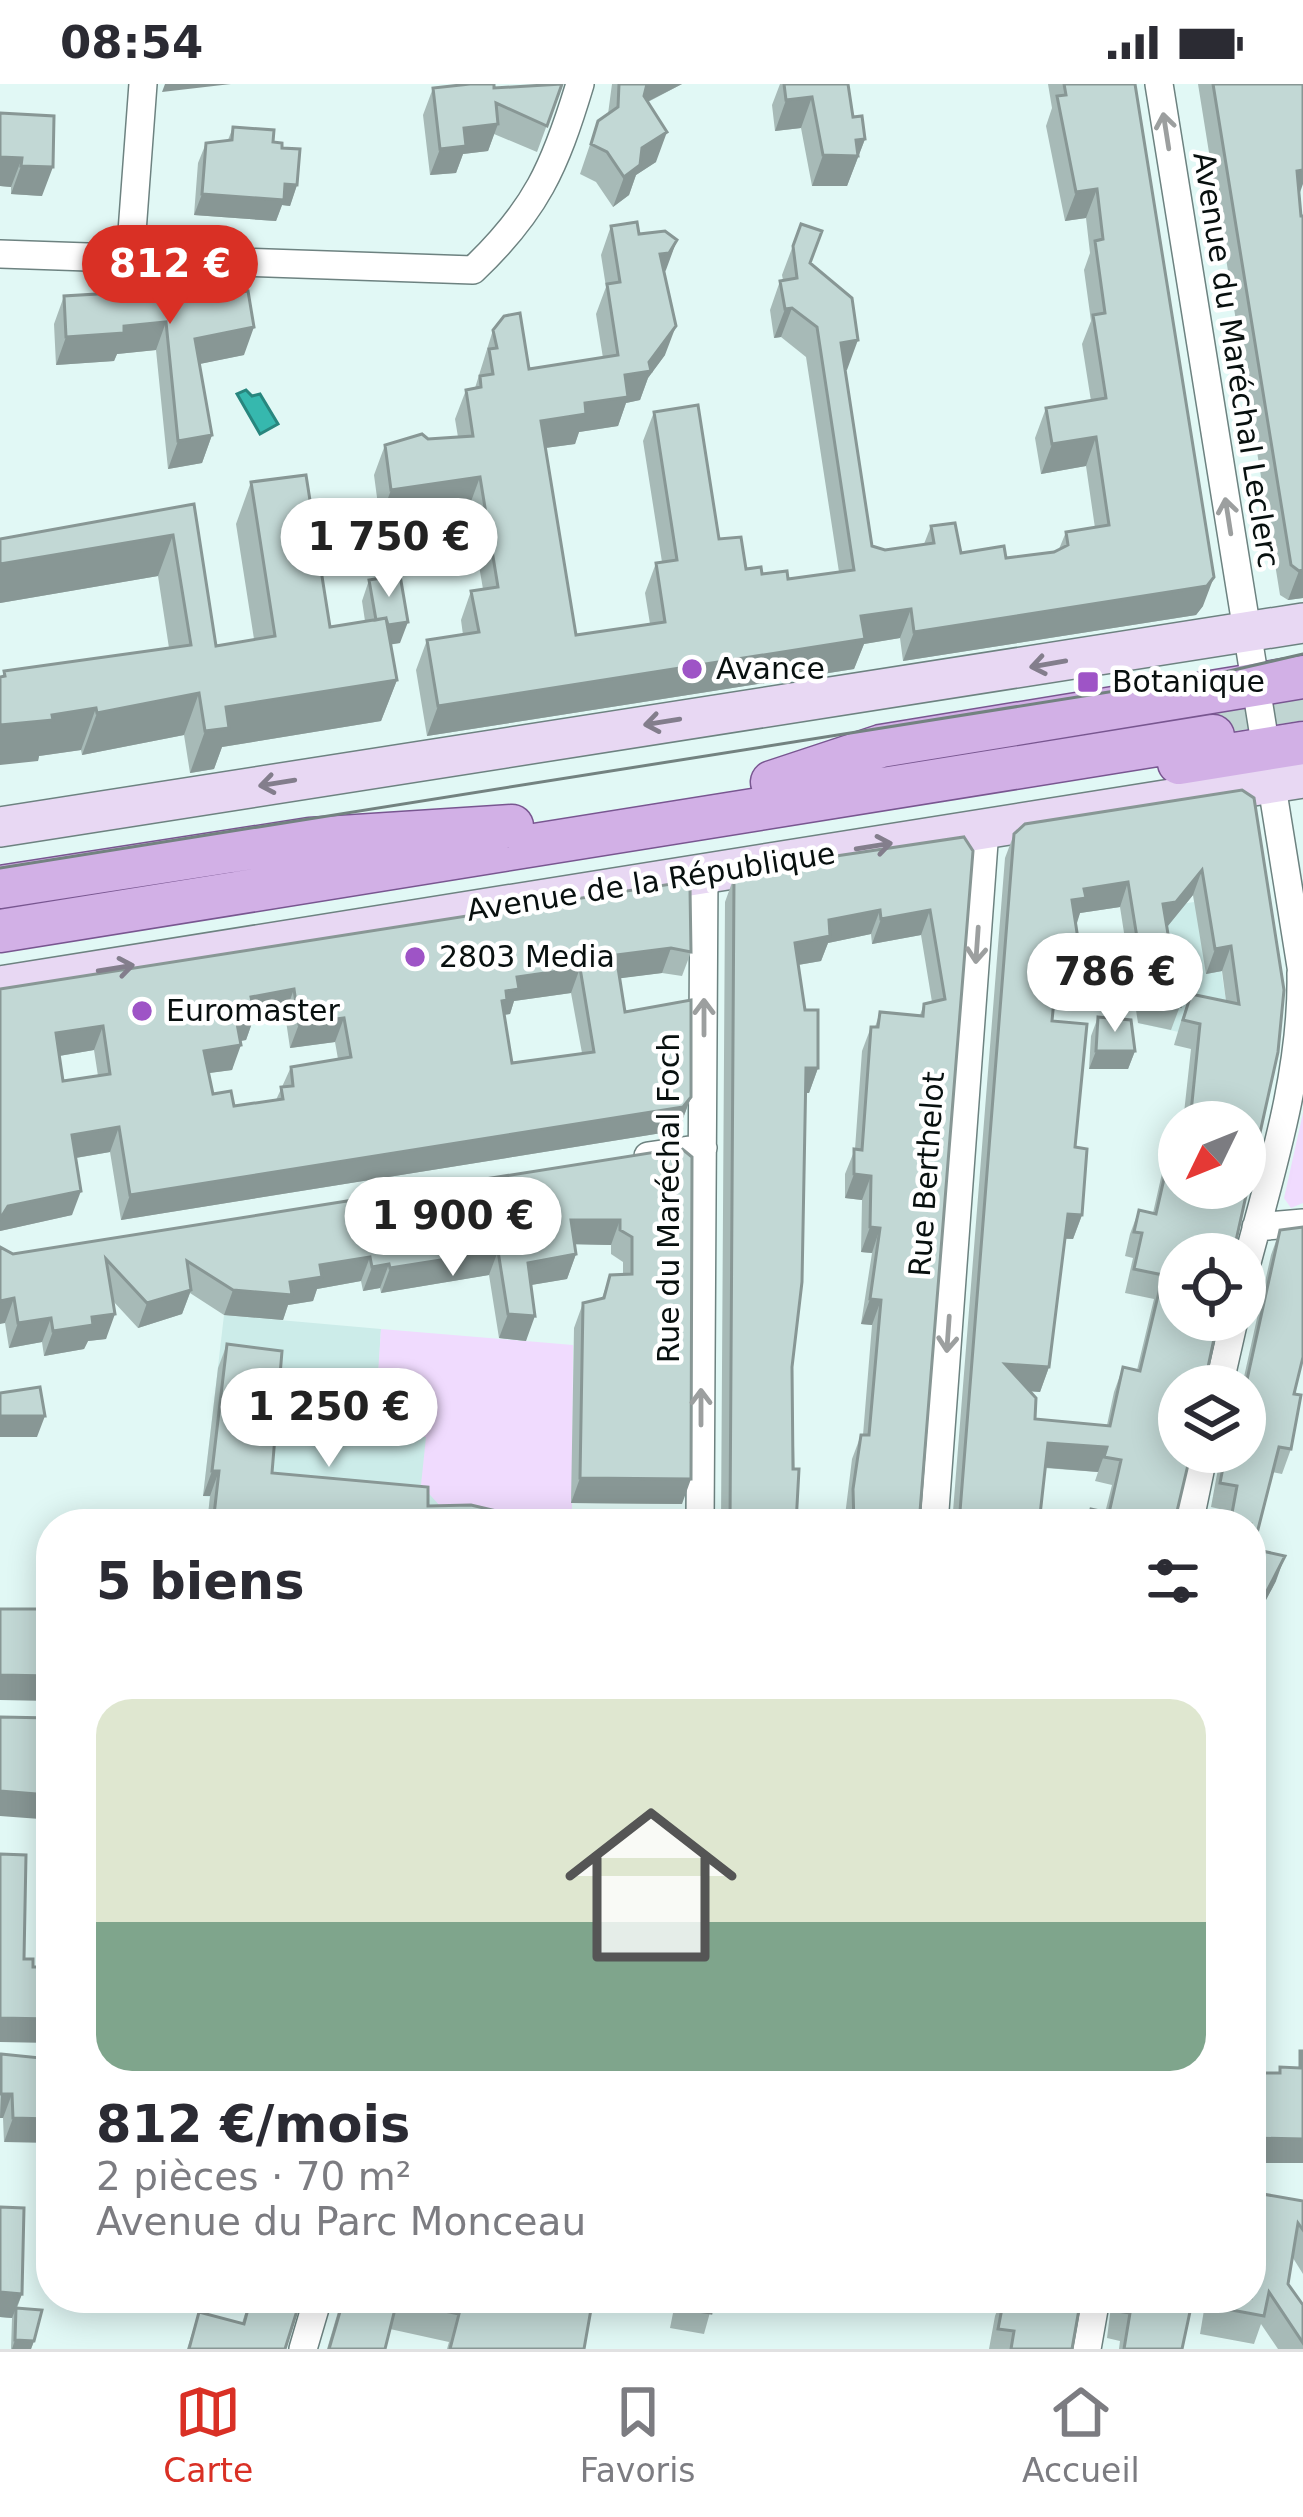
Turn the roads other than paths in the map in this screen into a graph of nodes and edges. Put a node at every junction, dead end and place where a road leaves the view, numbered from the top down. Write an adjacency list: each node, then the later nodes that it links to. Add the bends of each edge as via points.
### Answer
1 (143, 84): 5 (street)
2 (580, 84): 5 (street, via 560,152 519,226 472,270)
3 (1159, 84): 7 (street, Avenue du Maréchal Leclerc, one-way to 3)
4 (0, 254): 5 (street)
5 (130, 259)
6 (1303, 623): 7 (street)
7 (1246, 632): 9 (street, Avenue du Maréchal Leclerc); 11 (street, one-way to 11)
8 (1303, 677): 9 (main road)
9 (1274, 743): 10 (main road, via 880,746); 12 (street, Avenue de la République); 13 (main road, via 678,841); 20 (street, Avenue du Maréchal Leclerc)
10 (772, 782): 13 (main road, Avenue de la République); 13 (main road, Avenue de la République, via 1211,725)
11 (0, 827)
12 (986, 829): 15 (street, Avenue de la République, one-way to 12); 30 (street, Rue Berthelot, one-way to 30)
13 (531, 834): 14 (main road, Avenue de la République); 16 (main road, via 310,839); 17 (main road, Avenue de la République)
14 (393, 869): 18 (main road, Avenue de la République); 19 (main road, via 236,912)
15 (704, 873): 21 (street, Avenue de la République, one-way to 15); 23 (street, Rue du Maréchal Foch, one-way to 15)
16 (0, 886)
17 (0, 906)
18 (0, 931)
19 (0, 950)
20 (1302, 976): 22 (street, Avenue du Maréchal Leclerc)
21 (0, 986)
22 (1300, 1052): 26 (street, Avenue du Maréchal Leclerc)
23 (703, 1148): 24 (street); 29 (street, Rue du Maréchal Foch, one-way to 23)
24 (611, 1162)
25 (1303, 1222): 26 (street)
26 (1256, 1227): 27 (street, Avenue du Maréchal Leclerc)
27 (1254, 1233)
28 (1200, 1473): 31 (street)
29 (692, 1509)
30 (935, 1509)
31 (1192, 1509)
32 (314, 2313): 34 (street)
33 (1094, 2313): 35 (street)
34 (303, 2349)
35 (1088, 2349)

